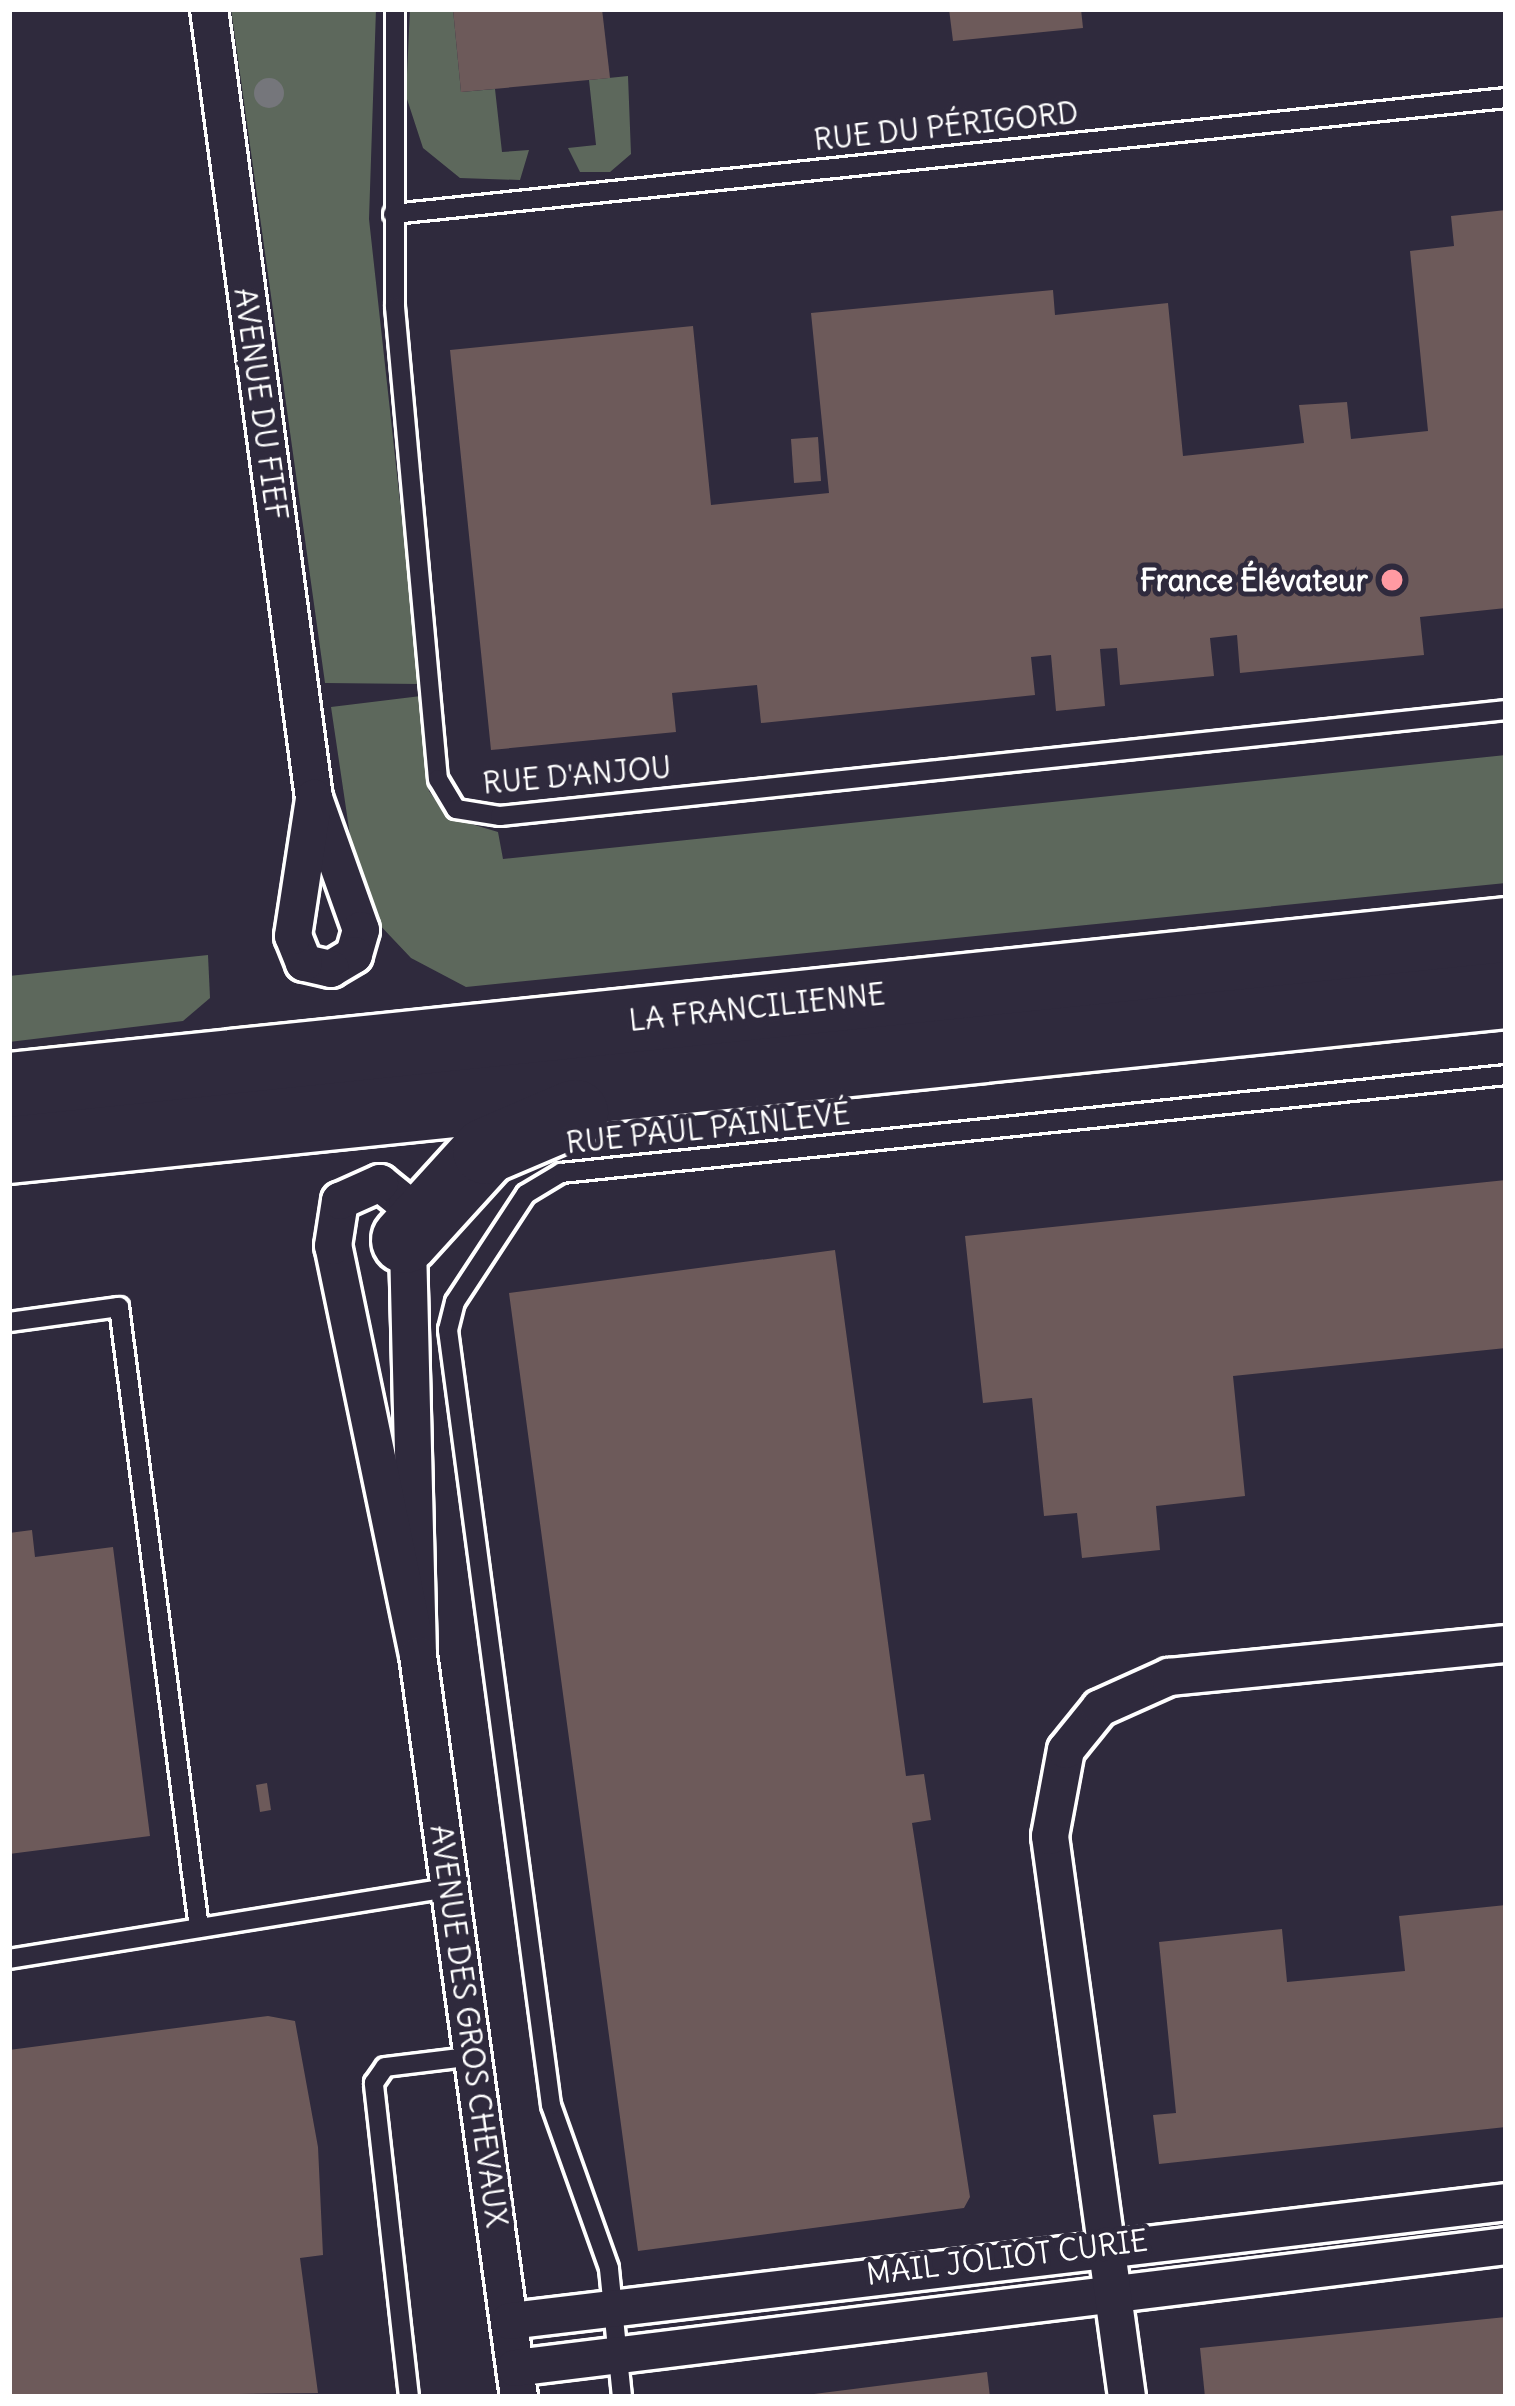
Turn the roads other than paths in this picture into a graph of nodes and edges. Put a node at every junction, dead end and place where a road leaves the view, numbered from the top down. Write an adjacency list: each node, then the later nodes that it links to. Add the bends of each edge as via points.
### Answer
1 (209, 9): 6 (street, AVENUE DU FIEF)
2 (395, 9): 4 (lane, RUE D'ANJOU)
3 (1506, 98): 4 (lane, RUE DU PÉRIGORD)
4 (393, 214): 5 (lane, RUE D'ANJOU, via 438,779 456,808 500,816)
5 (1506, 710)
6 (314, 798)
7 (1506, 931): 11 (highway, LA FRANCILIENNE)
8 (1506, 994): 9 (highway)
9 (841, 1063): 12 (highway); 13 (highway, via 540,1123 474,1160)
10 (1506, 1075): 25 (lane, RUE PAUL PAINLEVÉ, via 562,1173 526,1194 454,1302 448,1330 555,2130 601,2239)
11 (9, 1086)
12 (9, 1150)
13 (405, 1240): 16 (street); 16 (street, via 396,1189 370,1183 340,1201 333,1246)
14 (9, 1322): 18 (lane, via 119,1307)
15 (1506, 1644): 22 (street, via 1169,1677 1082,1724 1057,1774 1050,1836)
16 (418, 1655): 17 (street, AVENUE DES GROS CHEVAUX)
17 (449, 1888): 18 (lane); 20 (street, AVENUE DES GROS CHEVAUX)
18 (199, 1928): 19 (lane)
19 (9, 1959)
20 (475, 2056): 26 (street, AVENUE DES GROS CHEVAUX); 29 (lane, via 385,2067 374,2083)
21 (1506, 2202): 22 (street, MAIL JOLIOT CURIE)
22 (1106, 2243): 24 (street); 25 (street, MAIL JOLIOT CURIE)
23 (1506, 2246): 24 (street, MAIL JOLIOT CURIE)
24 (1112, 2287): 27 (street, MAIL JOLIOT CURIE); 31 (street)
25 (613, 2308): 26 (street, MAIL JOLIOT CURIE); 27 (lane, RUE PAUL PAINLEVÉ)
26 (510, 2321): 28 (street, AVENUE DES GROS CHEVAUX)
27 (618, 2353): 28 (street, MAIL JOLIOT CURIE); 30 (lane, RUE PAUL PAINLEVÉ)
28 (517, 2382)
29 (410, 2397)
30 (622, 2397)
31 (1127, 2397)

